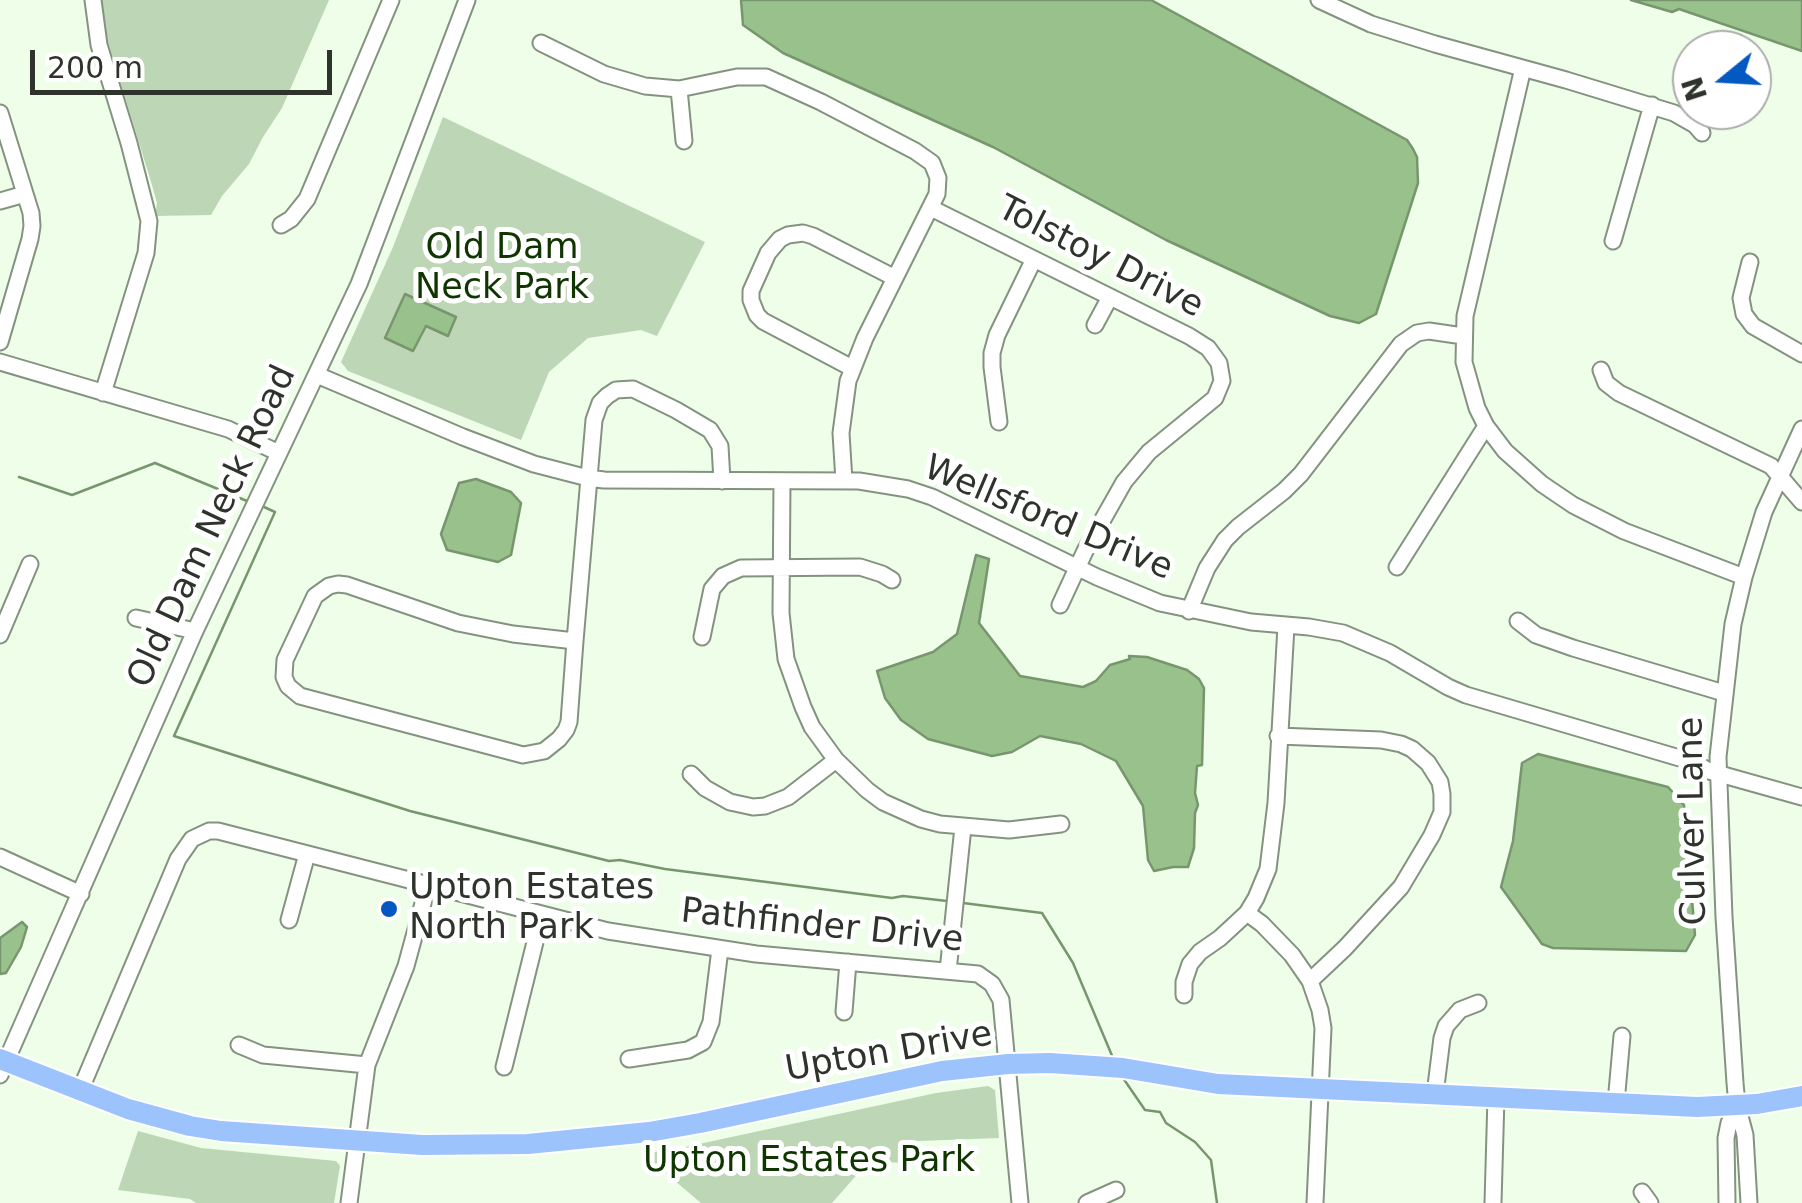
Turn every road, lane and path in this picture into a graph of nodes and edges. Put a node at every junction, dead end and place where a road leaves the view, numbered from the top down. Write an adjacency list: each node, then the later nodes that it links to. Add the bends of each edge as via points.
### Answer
1 (93, 0): 29 (street, via 98,45 149,222)
2 (391, 0): 15 (street, via 307,200)
3 (466, 0): 28 (street, Old Dam Neck Road, via 359,284)
4 (1319, 0): 6 (street, via 1371,24)
5 (541, 43): 7 (street, via 624,82)
6 (1523, 68): 8 (street); 22 (street)
7 (679, 89): 11 (street); 14 (street, via 753,76 779,82 924,156 938,178)
8 (1652, 106): 10 (street, via 1684,117); 16 (street)
9 (0, 113): 12 (street)
10 (1702, 133)
11 (684, 141)
12 (25, 194): 13 (street); 23 (street, via 30,239)
13 (0, 201)
14 (931, 208): 17 (street, Tolstoy Drive); 19 (street)
15 (281, 225)
16 (1613, 241)
17 (1034, 258): 20 (street, Tolstoy Drive); 30 (street, via 992,353)
18 (1750, 262): 24 (street, via 1744,314)
19 (895, 278): 26 (street); 26 (street, via 803,233 780,239 768,253 751,291 756,315)
20 (1110, 296): 21 (street); 43 (street, Tolstoy Drive, via 1208,348 1222,381 1210,404 1170,432 1124,482)
21 (1096, 326)
22 (1463, 336): 31 (street, via 1466,374); 47 (street, via 1429,331 1401,344 1301,474 1225,540)
23 (0, 342)
24 (1802, 354)
25 (0, 362): 29 (street)
26 (852, 368): 38 (street, via 842,421)
27 (1601, 370): 34 (street, via 1612,389)
28 (317, 375): 33 (street, Old Dam Neck Road); 35 (street, Wellsford Drive, via 481,444)
29 (104, 393): 33 (street, via 228,429)
30 (999, 422)
31 (1486, 426): 41 (street); 44 (street, via 1519,465 1573,505)
32 (1802, 429): 34 (street, Culver Lane)
33 (280, 453): 51 (street, Old Dam Neck Road)
34 (1780, 474): 39 (street); 44 (street, Culver Lane)
35 (588, 478): 36 (street, Wellsford Drive); 36 (street, via 596,412 607,396 625,388 710,430 720,446); 54 (street)
36 (722, 480): 37 (street, Wellsford Drive)
37 (782, 481): 38 (street, Wellsford Drive); 42 (street)
38 (844, 481): 43 (street, Wellsford Drive, via 932,497)
39 (1802, 502)
40 (30, 564): 52 (street)
41 (1397, 566)
42 (781, 567): 45 (street, via 860,567); 53 (street, via 723,576 712,588); 57 (street, via 782,636 792,681)
43 (1078, 567): 46 (street); 47 (street, Wellsford Drive)
44 (1744, 577): 55 (street, Culver Lane)
45 (892, 580)
46 (1060, 605)
47 (1189, 611): 50 (street, Wellsford Drive)
48 (136, 618): 51 (street)
49 (1518, 621): 55 (street, via 1574,648)
50 (1286, 626): 56 (street); 58 (street, Wellsford Drive, via 1343,633 1466,695)
51 (195, 631): 66 (street, Old Dam Neck Road)
52 (0, 635)
53 (702, 637)
54 (575, 640): 54 (street, via 569,722 551,746 534,754 306,699 288,686 283,668 315,596 338,584 474,626)
55 (1724, 693): 58 (street, Culver Lane)
56 (1278, 736): 67 (street, via 1268,869); 73 (street, via 1401,744 1428,762 1442,794 1442,812 1402,887)
57 (836, 760): 59 (street, via 765,806 730,802); 62 (street, via 892,806)
58 (1718, 773): 60 (street, Wellsford Drive); 90 (street, Culver Lane)
59 (691, 774)
60 (1802, 798)
61 (1061, 824): 62 (street)
62 (963, 826): 72 (street)
63 (307, 854): 65 (street, Pathfinder Drive); 69 (street); 85 (street, Pathfinder Drive, via 218,831 192,839)
64 (0, 857): 66 (street)
65 (428, 885): 68 (street, Pathfinder Drive); 82 (street, via 406,966)
66 (80, 894): 81 (street, Old Dam Neck Road)
67 (1247, 913): 73 (street, via 1281,942); 74 (street, via 1196,956)
68 (542, 914): 70 (street, Pathfinder Drive); 83 (street)
69 (289, 920)
70 (720, 949): 71 (street, Pathfinder Drive); 79 (street, via 703,1042)
71 (848, 962): 72 (street, Pathfinder Drive); 76 (street)
72 (948, 971): 80 (street, Pathfinder Drive, via 978,974 997,991)
73 (1310, 981): 84 (street, via 1323,1028)
74 (1184, 995)
75 (1478, 1002): 86 (street, via 1446,1026)
76 (844, 1012)
77 (1622, 1036): 89 (street)
78 (239, 1045): 82 (street, via 263,1055)
79 (629, 1058)
80 (1008, 1064): 84 (main road, Upton Drive, via 1090,1065 1218,1084); 91 (main road, Upton Drive, via 942,1071 650,1132 528,1144); 94 (street, Pathfinder Drive)
81 (2, 1065): 85 (main road, Upton Drive)
82 (367, 1066): 91 (street)
83 (504, 1067)
84 (1320, 1089): 86 (main road, Upton Drive); 96 (street)
85 (80, 1091): 91 (main road, Upton Drive, via 190,1126)
86 (1435, 1094): 88 (main road, Upton Drive)
87 (1802, 1096): 90 (main road, Upton Drive)
88 (1496, 1098): 89 (main road, Upton Drive); 97 (street)
89 (1616, 1103): 90 (main road, Upton Drive)
90 (1737, 1105): 98 (street, Culver Lane, via 1726,1138); 99 (street, Culver Lane, via 1746,1135)
91 (358, 1142): 93 (street)
92 (1116, 1190): 95 (street)
93 (349, 1203)
94 (1020, 1203)
95 (1087, 1203)
96 (1315, 1203)
97 (1493, 1203)
98 (1728, 1203)
99 (1749, 1203)

